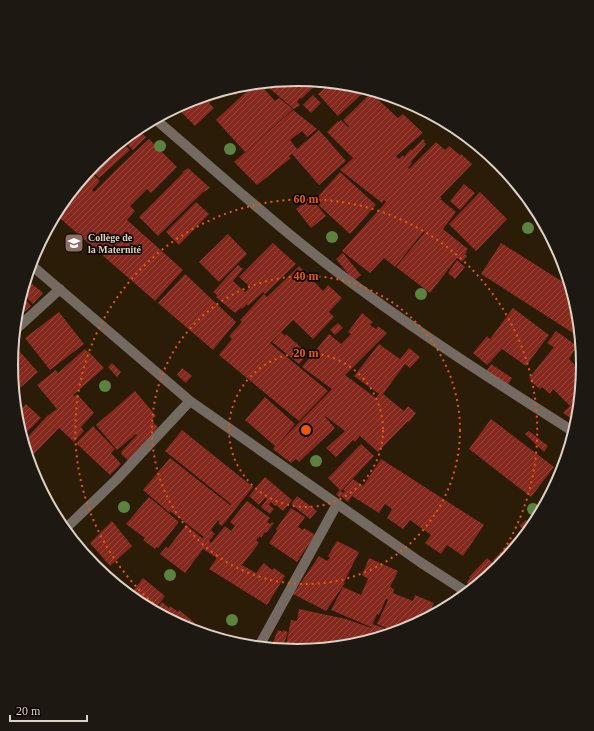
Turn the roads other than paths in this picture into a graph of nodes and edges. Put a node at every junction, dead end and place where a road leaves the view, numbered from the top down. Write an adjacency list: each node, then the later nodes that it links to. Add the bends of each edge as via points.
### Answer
1 (160, 123): 6 (street, via 305,248 360,290 496,383)
2 (36, 269): 3 (street)
3 (60, 289): 4 (street); 5 (street)
4 (21, 325)
5 (190, 401): 7 (street); 8 (street, via 116,480)
6 (569, 429)
7 (338, 504): 9 (street); 10 (street)
8 (69, 526)
9 (461, 591)
10 (261, 642)

